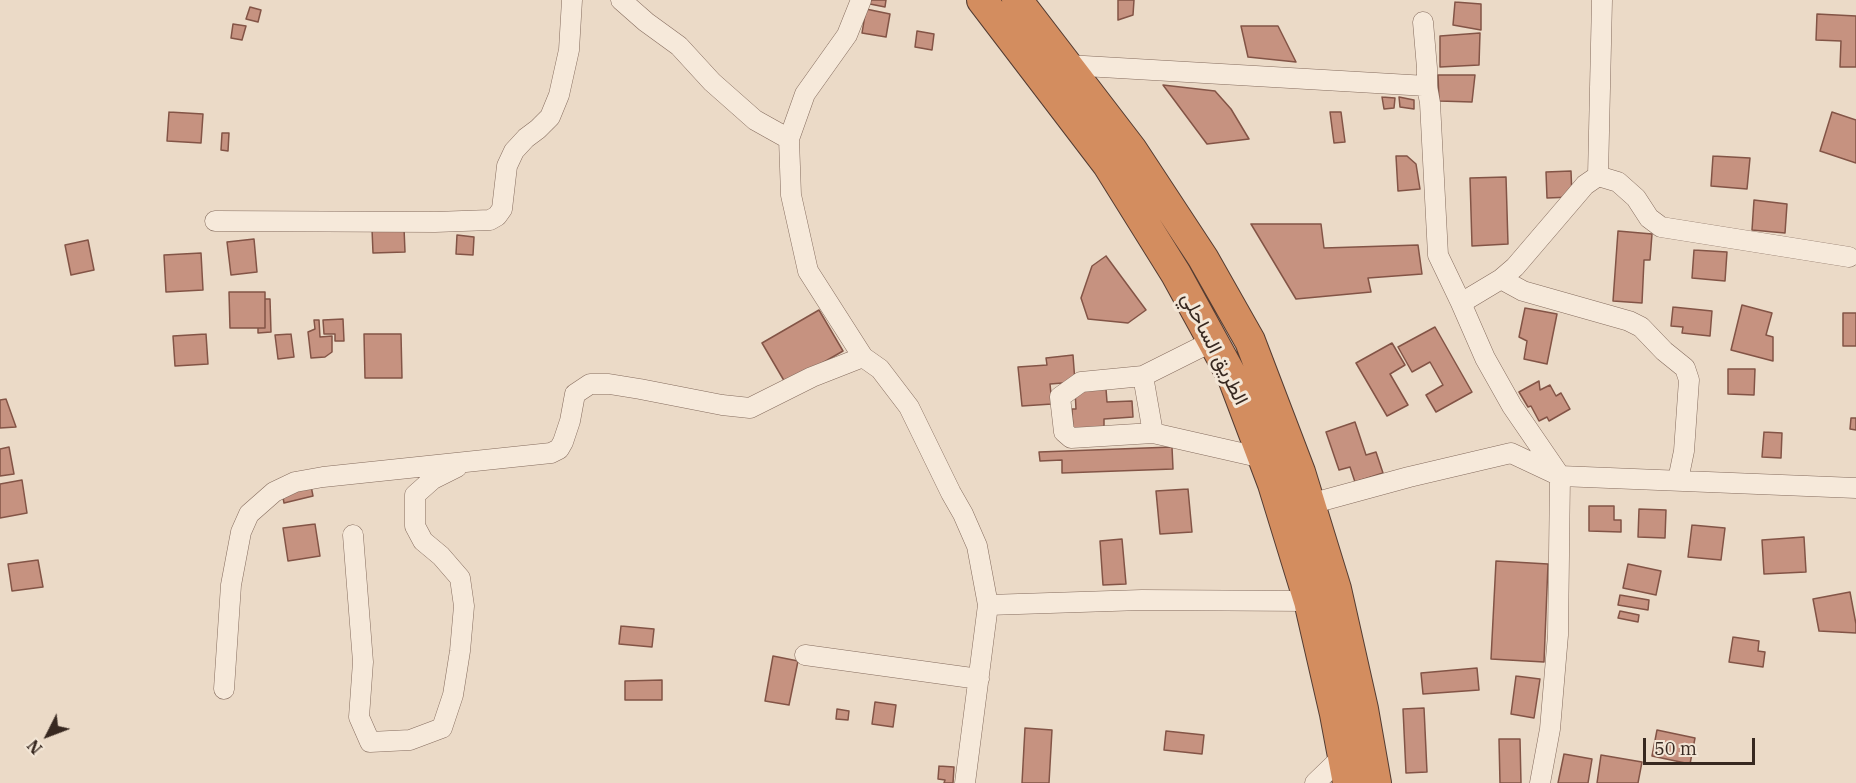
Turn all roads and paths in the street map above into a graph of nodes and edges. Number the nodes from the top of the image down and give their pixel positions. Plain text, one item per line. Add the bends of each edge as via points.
1 (572, 0) edge
2 (621, 0) edge
3 (861, 0) edge
4 (982, 0) edge
5 (1017, 0) edge
6 (1602, 0) edge
7 (1423, 22) dead end
8 (1067, 65) junction
9 (1427, 86) junction
10 (789, 139) junction
11 (1598, 176) junction
12 (215, 221) dead end
13 (1849, 257) dead end
14 (1501, 279) junction
15 (1461, 303) junction
16 (1213, 341) junction
17 (863, 357) junction
18 (1143, 376) junction
19 (1153, 433) junction
20 (1263, 458) junction
21 (465, 463) junction
22 (1560, 476) junction
23 (1678, 480) junction
24 (1856, 489) edge
25 (1310, 504) junction
26 (353, 535) dead end
27 (1309, 601) junction
28 (988, 604) junction
29 (805, 655) dead end
30 (979, 679) junction
31 (224, 689) dead end
32 (1345, 770) edge
33 (965, 783) edge
34 (1315, 783) edge
35 (1376, 783) edge
36 (1540, 783) edge

1 - 12 street via 569,50 559,95 550,117 514,152 507,166 502,209 497,216 490,220 435,222
2 - 10 street via 679,46 755,120
3 - 10 street via 847,35 805,94
4 - 16 highway, الطريق الساحلي via 1108,165
5 - 8 highway, الطريق الساحلي
6 - 11 street
7 - 9 street
8 - 9 street
8 - 25 highway, الطريق الساحلي via 1132,150 1203,258 1250,341
9 - 15 street via 1438,255
10 - 17 street via 791,195 808,271
11 - 13 street via 1618,182 1661,227
11 - 14 street
14 - 15 street
14 - 23 street via 1523,291 1629,321 1641,327 1685,368 1689,380
15 - 22 street via 1506,396
16 - 18 street
16 - 20 highway, الطريق الساحلي via 1233,378
17 - 21 street via 750,408 590,384 575,394 559,449
17 - 28 street via 880,369 909,407 977,546
18 - 19 street
18 - 19 street via 1082,382 1060,396 1064,432 1071,438
19 - 20 street
20 - 27 highway, الطريق الساحلي
21 - 26 street via 415,495 415,526 423,541 460,578 464,606 453,695 442,728 410,740 370,742 359,717 363,662
21 - 31 street via 295,482 274,492 249,514 241,532 231,585
22 - 23 street
22 - 25 street via 1511,453
22 - 36 street via 1558,635 1550,729
23 - 24 street
25 - 35 highway, الطريق الساحلي via 1336,589
27 - 28 street
27 - 32 highway, الطريق الساحلي
28 - 30 street
29 - 30 street
30 - 33 street
32 - 34 street

